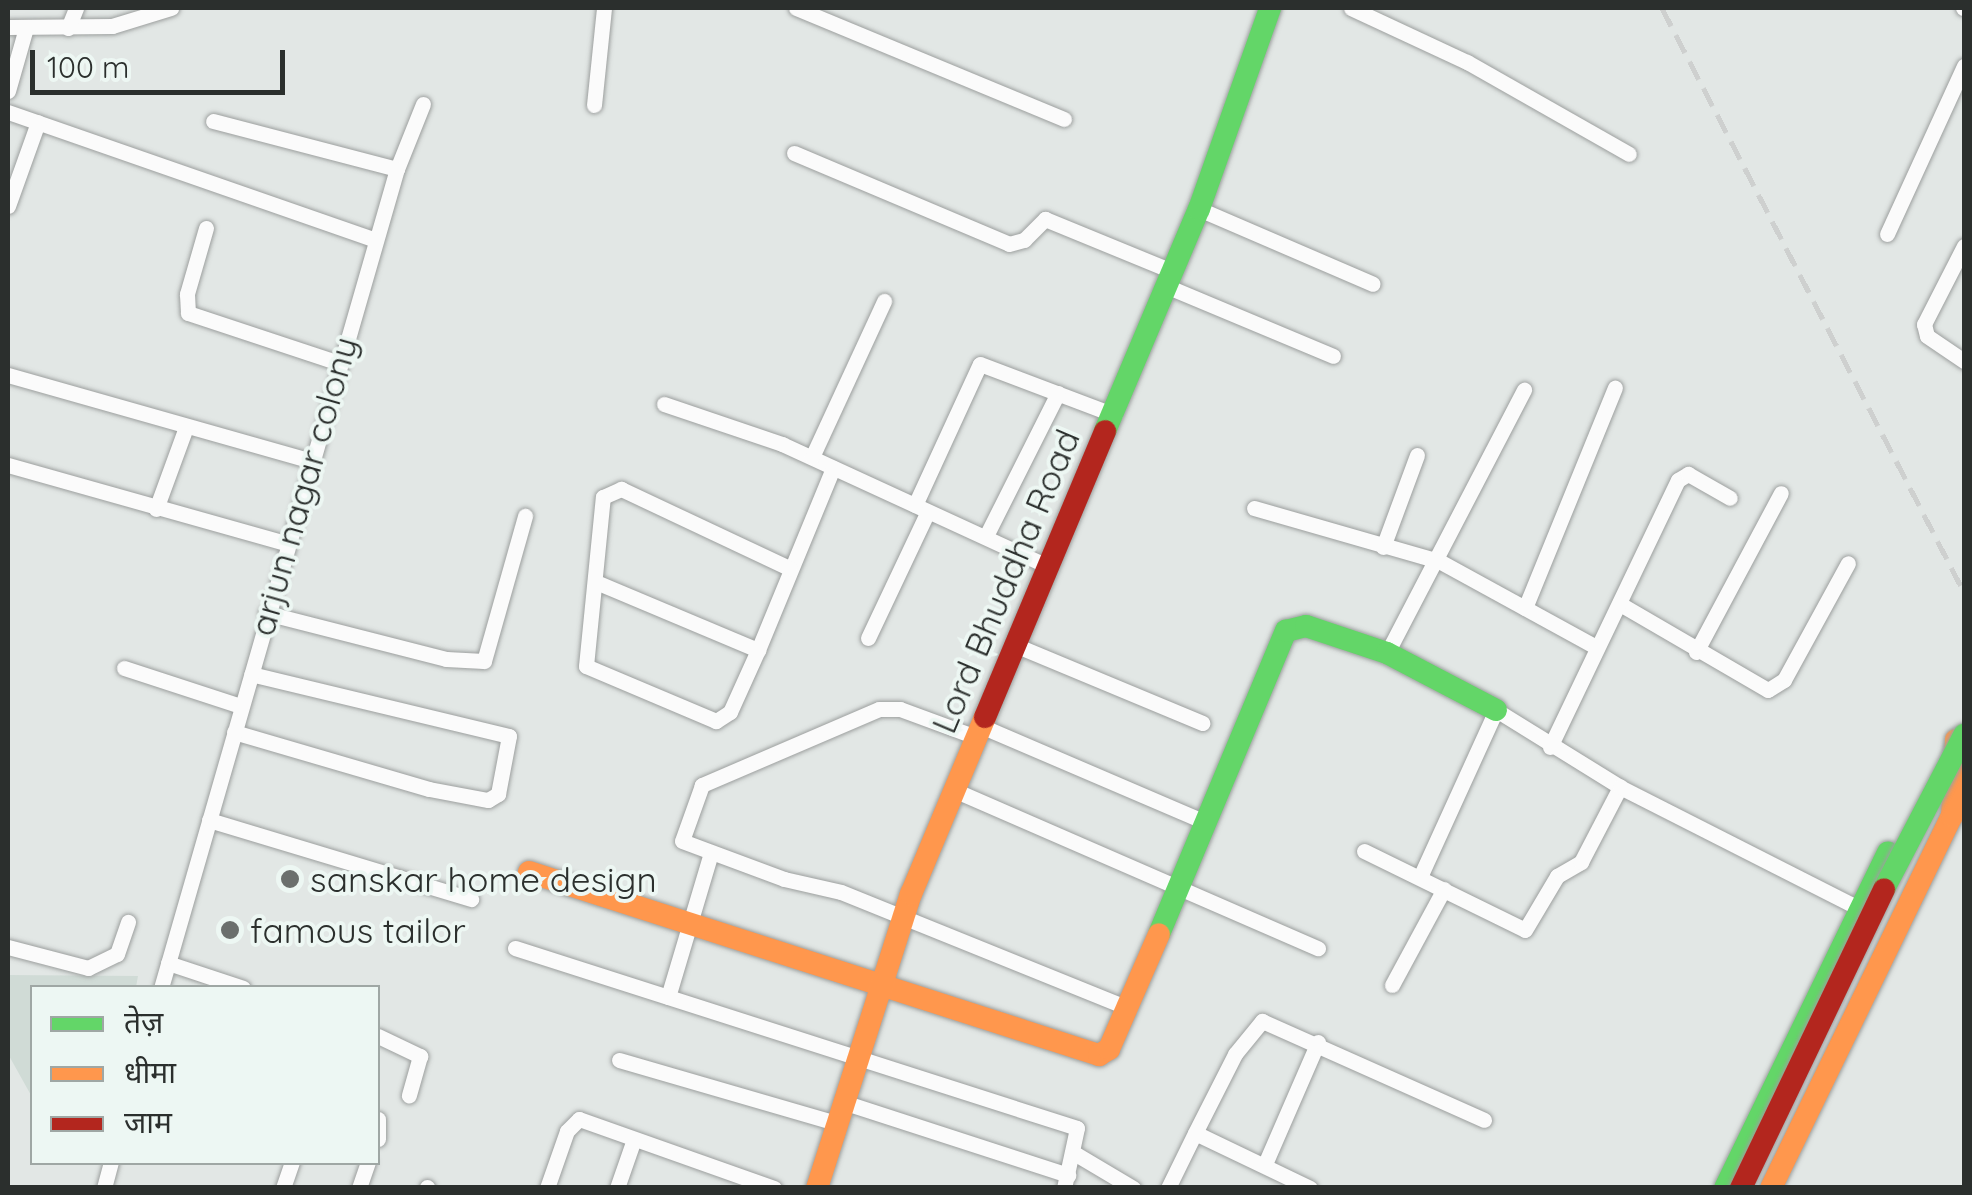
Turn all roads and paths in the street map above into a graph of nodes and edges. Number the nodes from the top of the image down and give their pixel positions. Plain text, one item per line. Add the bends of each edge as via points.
1 (76, 8) edge
2 (171, 8) edge
3 (604, 8) edge
4 (796, 8) edge
5 (1270, 8) edge
6 (1351, 8) edge
7 (8, 27) edge
8 (26, 28) junction
9 (68, 28) junction
10 (1964, 66) edge
11 (8, 91) edge
12 (423, 104) dead end
13 (594, 105) dead end
14 (8, 112) edge
15 (1064, 119) dead end
16 (38, 122) junction
17 (213, 122) dead end
18 (794, 153) dead end
19 (1630, 154) dead end
20 (396, 169) junction
21 (8, 206) edge
22 (1199, 209) junction
23 (206, 228) dead end
24 (1886, 234) dead end
25 (374, 240) junction
26 (1964, 246) edge
27 (1169, 278) junction
28 (1373, 284) dead end
29 (884, 301) dead end
30 (1333, 356) dead end
31 (1964, 361) edge
32 (336, 362) junction
33 (8, 374) edge
34 (1615, 388) dead end
35 (1524, 390) dead end
36 (1058, 393) junction
37 (664, 404) dead end
38 (1114, 415) junction
39 (186, 427) junction
40 (1417, 455) dead end
41 (812, 457) junction
42 (308, 460) junction
43 (8, 465) edge
44 (832, 468) junction
45 (1781, 492) dead end
46 (1730, 498) dead end
47 (921, 508) junction
48 (1254, 508) dead end
49 (156, 509) junction
50 (525, 516) dead end
51 (986, 536) junction
52 (285, 543) junction
53 (1383, 547) junction
54 (1440, 561) junction
55 (1848, 563) dead end
56 (1046, 566) junction
57 (790, 568) junction
58 (596, 582) junction
59 (1620, 604) junction
60 (1526, 608) junction
61 (266, 613) junction
62 (868, 638) dead end
63 (1016, 645) junction
64 (1596, 648) junction
65 (758, 650) junction
66 (1696, 652) junction
67 (1387, 653) junction
68 (124, 668) dead end
69 (251, 674) junction
70 (240, 706) junction
71 (1496, 710) junction
72 (1202, 724) dead end
73 (1962, 729) edge
74 (234, 732) junction
75 (978, 732) junction
76 (1550, 747) junction
77 (1961, 779) edge
78 (1620, 787) junction
79 (954, 790) junction
80 (209, 820) junction
81 (1203, 821) junction
82 (1364, 851) dead end
83 (711, 853) junction
84 (529, 872) dead end
85 (1420, 877) junction
86 (1178, 887) junction
87 (1444, 888) junction
88 (471, 899) dead end
89 (1860, 909) junction
90 (904, 918) junction
91 (128, 922) dead end
92 (692, 926) junction
93 (8, 946) edge
94 (514, 948) dead end
95 (1318, 948) dead end
96 (168, 963) junction
97 (161, 985) edge
98 (234, 985) edge
99 (1392, 985) dead end
100 (881, 987) junction
101 (668, 996) junction
102 (1128, 1008) junction
103 (380, 1037) edge
104 (1318, 1042) junction
105 (859, 1054) junction
106 (618, 1060) dead end
107 (408, 1095) dead end
108 (840, 1113) junction
109 (1484, 1120) dead end
110 (1195, 1133) junction
111 (634, 1142) junction
112 (1074, 1154) junction
113 (1264, 1164) junction
114 (1066, 1181) edge
115 (547, 1188) edge
116 (617, 1188) edge
117 (774, 1188) edge
118 (817, 1188) edge
119 (1133, 1188) edge
120 (1168, 1188) edge
121 (1310, 1188) edge
122 (1725, 1188) edge
123 (1741, 1188) edge
124 (1771, 1188) edge

1 - 9 street
2 - 9 street via 112,26
3 - 13 street
4 - 15 street
5 - 22 street, Lord Bhuddha Road
6 - 19 street via 1467,62
7 - 8 street
8 - 9 street
8 - 11 street
10 - 24 street
12 - 20 street, arjun nagar colony
14 - 16 street
16 - 21 street
16 - 25 street
17 - 20 street
18 - 27 street via 1008,244 1024,240 1045,220
20 - 25 street, arjun nagar colony
22 - 27 street, Lord Bhuddha Road
22 - 28 street
23 - 32 street via 188,313
25 - 32 street, arjun nagar colony
26 - 31 street via 1924,324 1927,336
27 - 30 street
27 - 38 street, Lord Bhuddha Road
29 - 41 street
32 - 42 street, arjun nagar colony
33 - 39 street
34 - 60 street
35 - 54 street
36 - 38 street
36 - 47 street via 990,363 976,366
36 - 51 street
37 - 41 street
38 - 56 street, Lord Bhuddha Road
39 - 42 street
39 - 49 street
40 - 53 street
41 - 44 street
42 - 52 street, arjun nagar colony
43 - 49 street
44 - 47 street
44 - 57 street
45 - 66 street
46 - 59 street via 1682,474
47 - 51 street
47 - 62 street
48 - 53 street via 1292,514
49 - 52 street
50 - 61 street via 484,661 446,658
51 - 56 street
52 - 61 street, arjun nagar colony
53 - 54 street
54 - 60 street
54 - 67 street
55 - 66 street via 1776,687 1758,689
56 - 63 street, Lord Bhuddha Road
57 - 58 street via 613,488 603,497
57 - 65 street
58 - 65 street
58 - 65 street via 586,666 712,720 726,718
59 - 64 street
59 - 66 street
60 - 64 street
61 - 69 street, arjun nagar colony
63 - 72 street
63 - 75 street, Lord Bhuddha Road
64 - 76 street
67 - 71 street
67 - 81 street via 1306,626 1286,631
68 - 70 street
69 - 70 street, arjun nagar colony
69 - 74 street via 499,732 510,741 498,794 488,800 430,789
70 - 74 street, arjun nagar colony
71 - 76 street
71 - 85 street
73 - 77 street
73 - 89 street via 1929,774
73 - 123 street, bridge
74 - 80 street, arjun nagar colony
75 - 79 street, Lord Bhuddha Road
75 - 81 street
75 - 83 street via 887,708 810,736 696,792 682,841
76 - 78 street
77 - 124 street via 1952,816
78 - 87 street via 1581,862 1557,876 1529,929
78 - 89 street
79 - 86 street
79 - 90 street, Lord Bhuddha Road
80 - 88 street
80 - 96 street, arjun nagar colony
81 - 86 street
82 - 85 street
83 - 90 street
83 - 92 street
84 - 92 street
85 - 87 street
86 - 95 street
86 - 102 street
87 - 99 street
89 - 122 street
90 - 100 street, Lord Bhuddha Road
90 - 102 street
91 - 93 street via 117,954 88,968
92 - 100 street
92 - 101 street
94 - 101 street
96 - 97 street, arjun nagar colony
96 - 98 street
100 - 102 street via 1098,1055 1108,1049
100 - 105 street, Lord Bhuddha Road
101 - 105 street
103 - 107 street via 420,1056
104 - 109 street
104 - 110 street via 1273,1021 1252,1026
104 - 113 street
105 - 108 street, Lord Bhuddha Road
105 - 112 street via 1077,1128
106 - 108 street
108 - 114 street
108 - 118 street, Lord Bhuddha Road
110 - 113 street
110 - 120 street
111 - 115 street via 572,1120
111 - 116 street
111 - 117 street
112 - 114 street
112 - 119 street
113 - 121 street

